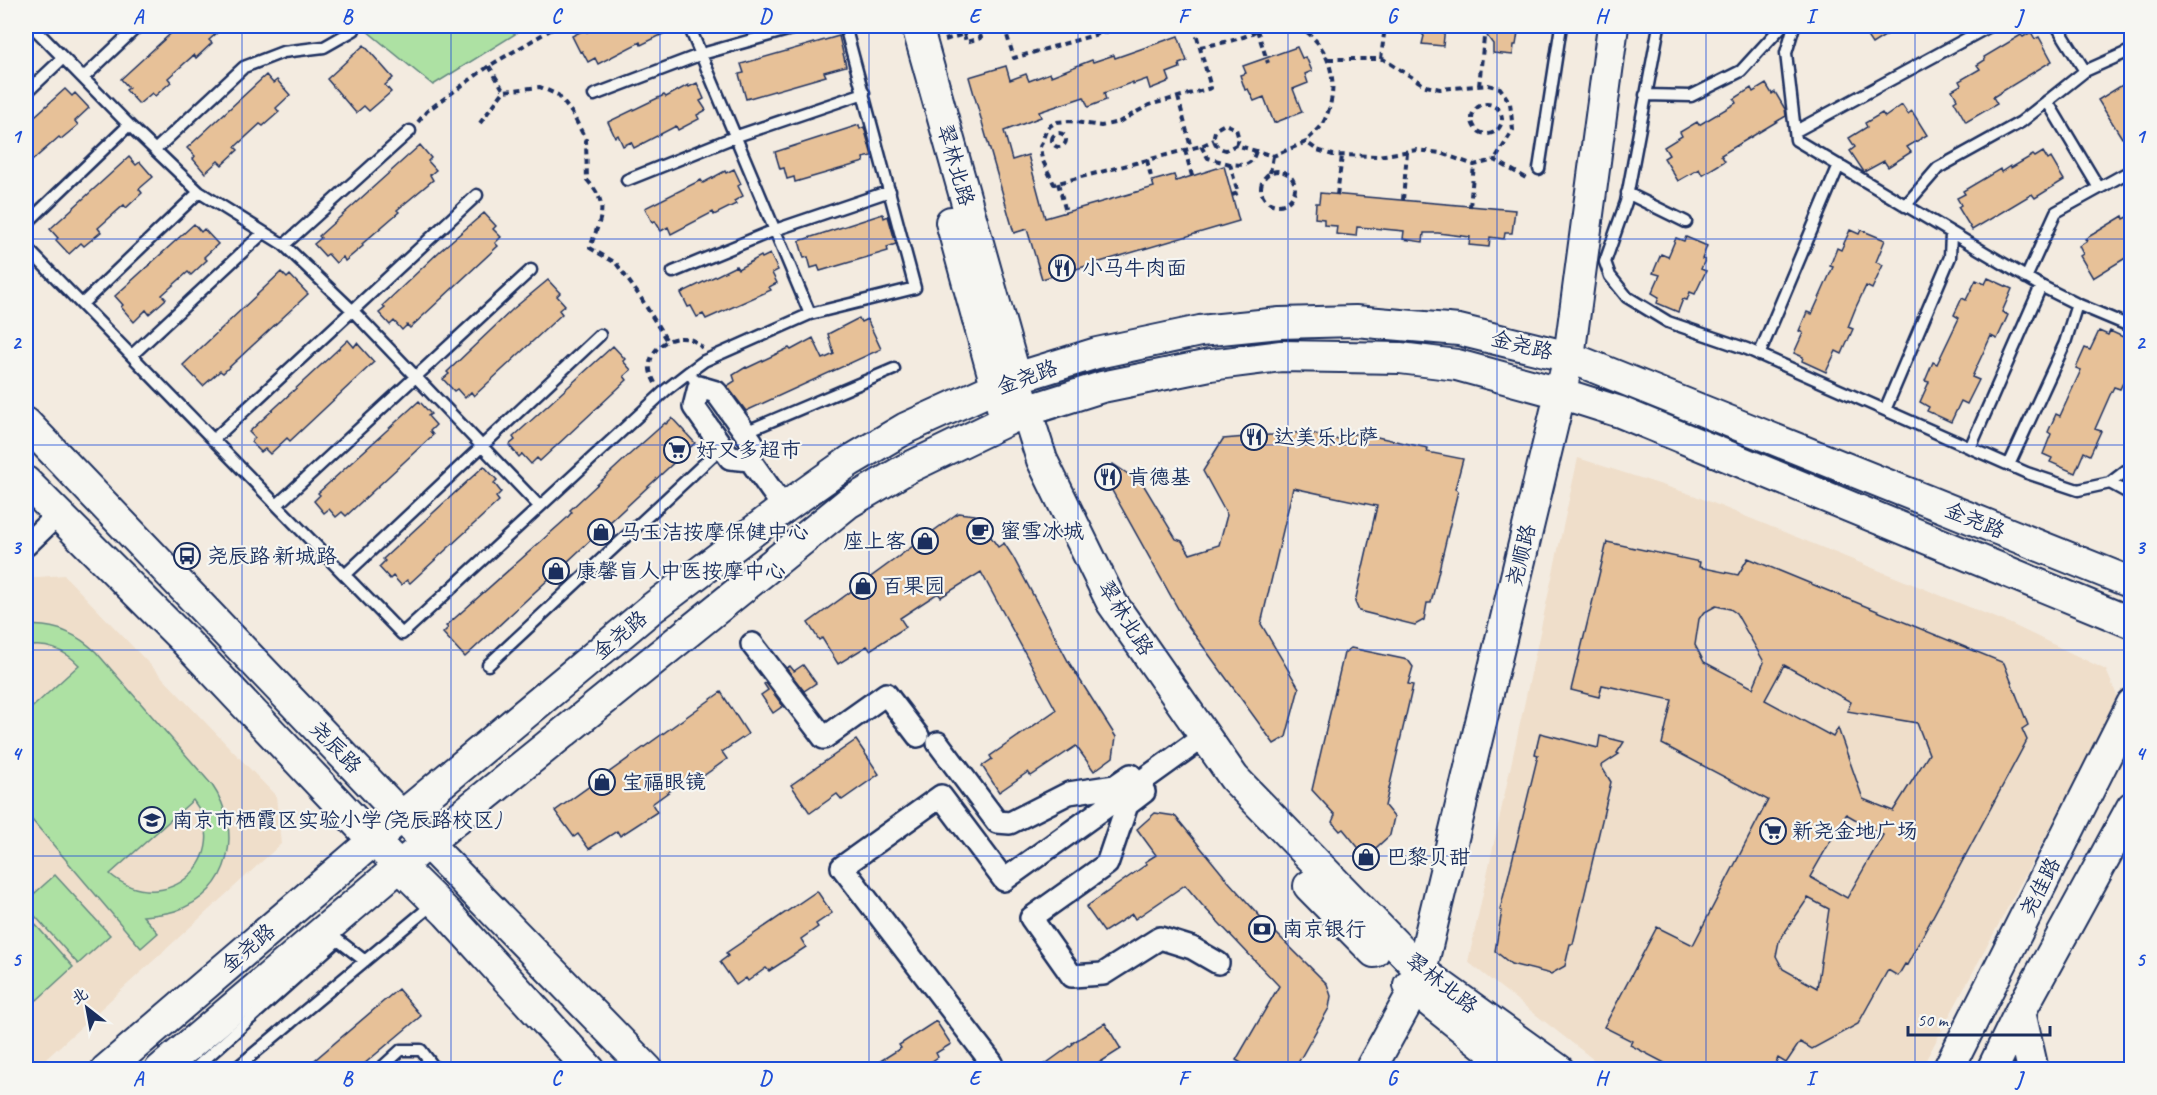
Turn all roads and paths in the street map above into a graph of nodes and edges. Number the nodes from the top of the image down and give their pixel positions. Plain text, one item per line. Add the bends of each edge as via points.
1 (32, 26) edge
2 (138, 26) edge
3 (689, 26) edge
4 (802, 26) edge
5 (844, 26) edge
6 (895, 26) edge
7 (917, 26) edge
8 (988, 26) edge
9 (1004, 26) edge
10 (1126, 26) edge
11 (1194, 26) edge
12 (1261, 26) edge
13 (1298, 26) edge
14 (1386, 26) edge
15 (1561, 26) edge
16 (1612, 26) edge
17 (1659, 26) edge
18 (1782, 26) edge
19 (1794, 26) edge
20 (1990, 26) edge
21 (2057, 26) edge
22 (978, 27) edge
23 (1485, 28) dead end
24 (552, 29) dead end
25 (1976, 29) edge
26 (354, 30) dead end
27 (1257, 30) junction
28 (964, 34) dead end
29 (1200, 48) junction
30 (2132, 50) edge
31 (702, 54) junction
32 (63, 58) junction
33 (1328, 59) junction
34 (1381, 59) junction
35 (1268, 63) dead end
36 (489, 66) junction
37 (2085, 71) junction
38 (83, 78) junction
39 (1479, 86) junction
40 (504, 91) junction
41 (26, 93) edge
42 (864, 93) junction
43 (1645, 95) junction
44 (594, 96) dead end
45 (1178, 97) junction
46 (2047, 101) junction
47 (1503, 117) junction
48 (1512, 117) junction
49 (480, 123) dead end
50 (129, 125) junction
51 (410, 131) joint
52 (1796, 131) junction
53 (1046, 132) junction
54 (737, 136) junction
55 (1053, 137) dead end
56 (1214, 140) junction
57 (1306, 142) junction
58 (1236, 145) junction
59 (1201, 146) junction
60 (1191, 148) junction
61 (155, 150) junction
62 (1185, 150) junction
63 (1256, 151) junction
64 (1407, 152) junction
65 (1273, 156) junction
66 (1342, 156) junction
67 (1147, 160) junction
68 (1495, 160) junction
69 (1230, 164) junction
70 (1474, 165) junction
71 (1839, 165) junction
72 (1539, 169) joint
73 (2132, 170) edge
74 (1270, 173) junction
75 (1192, 176) dead end
76 (627, 180) dead end
77 (1152, 181) dead end
78 (1058, 183) junction
79 (2099, 188) junction
80 (890, 191) junction
81 (199, 192) junction
82 (1627, 193) junction
83 (477, 195) dead end
84 (1232, 195) dead end
85 (1337, 195) dead end
86 (1403, 200) dead end
87 (1905, 206) junction
88 (1470, 207) dead end
89 (1066, 212) dead end
90 (1686, 222) dead end
91 (26, 224) edge
92 (775, 230) junction
93 (262, 233) junction
94 (1952, 234) junction
95 (284, 245) junction
96 (26, 246) edge
97 (531, 270) dead end
98 (673, 272) dead end
99 (2026, 278) junction
100 (2041, 286) junction
101 (82, 304) junction
102 (2077, 304) junction
103 (352, 310) junction
104 (810, 314) junction
105 (2132, 327) edge
106 (600, 335) dead end
107 (667, 341) junction
108 (132, 355) junction
109 (1759, 355) junction
110 (1569, 357) junction
111 (704, 361) junction
112 (894, 369) dead end
113 (417, 377) junction
114 (694, 380) junction
115 (1006, 383) junction
116 (666, 390) junction
117 (1560, 393) junction
118 (1885, 410) junction
119 (1017, 416) junction
120 (26, 423) edge
121 (745, 432) junction
122 (213, 440) junction
123 (482, 446) junction
124 (722, 447) junction
125 (1970, 448) junction
126 (750, 460) junction
127 (2009, 465) junction
128 (2132, 466) edge
129 (26, 482) edge
130 (2110, 483) junction
131 (2132, 495) edge
132 (278, 504) junction
133 (539, 506) junction
134 (784, 508) junction
135 (57, 515) junction
136 (26, 545) edge
137 (345, 575) junction
138 (2132, 583) edge
139 (2132, 623) edge
140 (753, 644) dead end
141 (488, 665) dead end
142 (2132, 704) edge
143 (1192, 745) junction
144 (2132, 807) edge
145 (402, 816) junction
146 (374, 841) junction
147 (427, 843) junction
148 (400, 866) junction
149 (436, 901) junction
150 (365, 960) junction
151 (1218, 963) dead end
152 (1417, 980) junction
153 (2020, 1012) junction
154 (106, 1070) edge
155 (159, 1070) edge
156 (193, 1070) edge
157 (234, 1070) edge
158 (379, 1070) edge
159 (436, 1070) edge
160 (590, 1070) edge
161 (648, 1070) edge
162 (983, 1070) edge
163 (1370, 1070) edge
164 (1515, 1070) edge
165 (1559, 1070) edge
166 (1948, 1070) edge
167 (1992, 1070) edge
168 (2033, 1070) edge

1 - 32 lane
2 - 38 lane
3 - 31 lane
4 - 31 lane
5 - 42 lane
6 - 115 main road, 翠林北路
7 - 115 main road, 翠林北路
8 - 22 path
9 - 10 path via 1014,58
11 - 29 path
12 - 27 path
13 - 33 path via 1310,32
14 - 34 path
15 - 72 lane
16 - 110 main road, 尧顺路
17 - 43 lane
18 - 43 lane via 1741,71 1691,96
19 - 52 lane via 1786,53
20 - 25 lane
21 - 37 lane
22 - 28 path via 981,38 966,42
23 - 39 path
24 - 36 path
25 - 52 lane
26 - 61 lane via 324,47 283,52 244,67
27 - 29 path
27 - 35 path
29 - 45 path via 1211,88
30 - 37 lane
31 - 44 lane
31 - 54 lane
32 - 38 lane
32 - 41 lane
33 - 34 path
33 - 57 path via 1331,105 1321,127
34 - 39 path via 1426,86
36 - 40 path
36 - 51 path via 427,111
37 - 46 lane
38 - 50 lane
39 - 48 path via 1500,88 1510,103
40 - 49 path
40 - 107 path via 540,87 558,95 572,113 586,141 587,180 598,192 603,206 590,248 616,263
42 - 54 lane
42 - 80 lane
43 - 82 lane
45 - 53 path via 1149,105 1119,122 1101,126 1056,122
45 - 60 path
46 - 79 lane
46 - 87 lane via 2021,122 1938,168
47 - 47 path via 1497,107 1485,104 1475,110 1472,122 1478,132 1489,135 1500,129
47 - 48 path
48 - 68 path via 1513,130
50 - 61 lane
50 - 91 lane
51 - 95 lane
52 - 71 lane via 1796,140
53 - 55 path
53 - 78 path via 1040,147 1042,159 1054,184
54 - 76 lane
54 - 92 lane
56 - 58 path via 1216,146 1226,150
56 - 58 path via 1220,126 1231,125 1238,134
56 - 59 path
57 - 65 path
57 - 66 path via 1317,150
58 - 63 path
59 - 60 path
59 - 69 path via 1208,158
60 - 62 path
61 - 81 lane
62 - 67 path
62 - 75 path
63 - 65 path
63 - 69 path via 1248,164
64 - 66 path
64 - 70 path via 1441,153
64 - 86 path
65 - 74 path
66 - 85 path
67 - 77 path
67 - 78 path
68 - 70 path
68 - 72 path via 1526,178
69 - 84 path via 1238,193
70 - 88 path
71 - 87 lane
71 - 109 lane
73 - 79 lane
74 - 74 path via 1261,183 1263,196 1274,204 1287,203 1295,192 1293,179 1283,171
78 - 89 path
79 - 99 lane via 2056,212
80 - 92 lane
80 - 104 lane via 915,288
81 - 93 lane
81 - 101 lane
82 - 90 lane
82 - 109 lane via 1605,262 1610,276 1627,297 1668,322
83 - 103 lane
87 - 94 lane
92 - 98 lane
92 - 104 lane
93 - 95 lane
93 - 108 lane
94 - 99 lane
94 - 118 lane via 1950,257
95 - 103 lane
96 - 101 lane
97 - 113 lane
99 - 100 lane
100 - 102 lane
100 - 125 lane
101 - 108 lane
102 - 105 lane
102 - 127 lane via 2065,343
103 - 113 lane
103 - 122 lane
104 - 111 lane
106 - 123 lane
107 - 111 path via 690,339 703,350
107 - 116 path via 651,358 650,369 655,382
108 - 122 lane
109 - 118 lane
110 - 115 main road, 金尧路 via 1459,330 1355,321 1280,323 1200,331 1097,353
110 - 117 main road, 尧顺路
110 - 138 main road, 金尧路
111 - 114 lane
112 - 121 lane
113 - 123 lane
113 - 132 lane
114 - 116 lane
114 - 121 street via 717,392
114 - 124 street via 694,407
115 - 119 main road, 翠林北路
115 - 134 main road, 金尧路 via 906,428 850,461
116 - 133 lane
117 - 119 main road, 金尧路 via 1445,363 1401,358 1281,356 1210,365 1102,387
117 - 139 main road, 金尧路 via 1620,412
117 - 152 main road, 尧顺路
118 - 125 lane
119 - 143 main road, 翠林北路 via 1053,525 1102,617
119 - 147 main road, 金尧路 via 848,503
119 - 152 main road, 翠林北路 via 1113,603 1220,759
120 - 145 main road, 尧辰路
121 - 126 street via 752,442
122 - 132 lane
123 - 133 lane
123 - 137 lane
124 - 126 street via 730,458
124 - 141 lane
125 - 127 lane
126 - 134 street
127 - 130 lane via 2078,490
128 - 130 lane
129 - 135 main road, 尧辰路
130 - 131 lane
132 - 137 lane
133 - 137 lane via 402,634
134 - 145 main road, 金尧路 via 651,609
135 - 136 street
135 - 146 main road, 尧辰路 via 184,640
140 - 143 street via 824,738 886,694 997,822 1010,823 1069,793 1115,786
142 - 166 main road, 尧佳路
143 - 151 street via 1127,805 1107,864 1031,918 1072,976 1104,975 1160,938 1192,948
143 - 152 main road, 翠林北路 via 1234,804 1342,921
143 - 162 street via 1004,880 941,796 842,867 992,1063
144 - 153 main road, 尧佳路
145 - 146 main road, 金尧路
145 - 147 main road, 尧辰路
146 - 148 main road, 尧辰路
146 - 154 main road, 金尧路
147 - 148 main road, 金尧路
147 - 161 main road, 尧辰路
148 - 149 main road, 尧辰路
148 - 155 main road, 金尧路
149 - 150 lane
149 - 160 main road, 尧辰路
150 - 156 lane via 338,940
150 - 157 lane
152 - 163 main road, 尧顺路
152 - 164 main road, 翠林北路
152 - 165 main road, 翠林北路
153 - 167 main road, 尧佳路
153 - 168 main road
158 - 159 lane via 401,1050 421,1050

